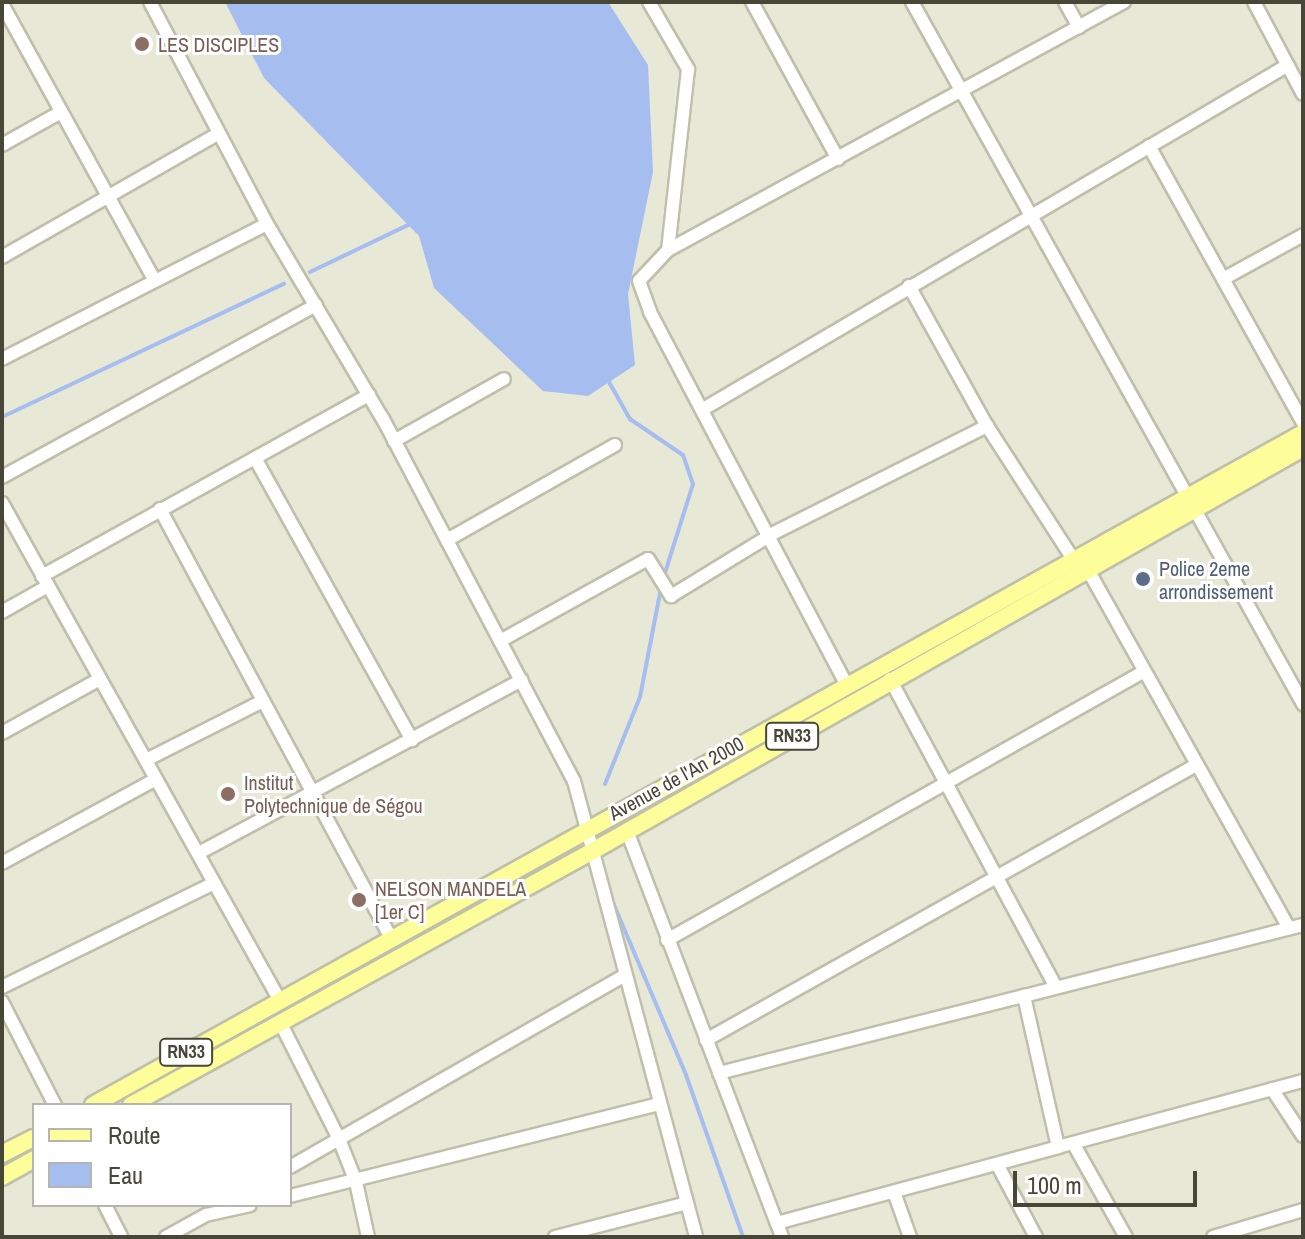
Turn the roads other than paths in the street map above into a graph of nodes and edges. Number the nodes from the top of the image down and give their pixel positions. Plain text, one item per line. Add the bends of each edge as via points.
1 (150, 2) edge
2 (649, 2) edge
3 (752, 2) edge
4 (912, 2) edge
5 (1065, 2) edge
6 (1124, 2) edge
7 (1254, 2) edge
8 (2, 4) edge
9 (1079, 27) junction
10 (1288, 65) junction
11 (961, 93) junction
12 (1303, 94) edge
13 (61, 112) junction
14 (218, 134) junction
15 (2, 145) edge
16 (1149, 146) junction
17 (838, 159) junction
18 (109, 196) junction
19 (1030, 218) junction
20 (267, 224) junction
21 (1303, 235) edge
22 (668, 250) junction
23 (2, 257) edge
24 (1223, 279) junction
25 (155, 281) junction
26 (909, 286) junction
27 (316, 305) junction
28 (2, 359) edge
29 (504, 379) dead end
30 (369, 395) junction
31 (705, 408) junction
32 (1303, 423) edge
33 (987, 426) junction
34 (1303, 433) edge
35 (394, 441) junction
36 (615, 445) dead end
37 (1303, 448) edge
38 (255, 458) junction
39 (2, 477) edge
40 (1194, 502) junction
41 (2, 503) edge
42 (160, 509) junction
43 (772, 534) junction
44 (447, 540) junction
45 (1081, 566) junction
46 (45, 581) junction
47 (2, 612) edge
48 (500, 641) junction
49 (1143, 672) junction
50 (100, 679) junction
51 (890, 679) junction
52 (522, 680) junction
53 (847, 685) junction
54 (263, 701) junction
55 (1303, 704) edge
56 (2, 733) edge
57 (412, 740) junction
58 (146, 760) junction
59 (1196, 765) junction
60 (156, 779) junction
61 (946, 782) junction
62 (314, 792) junction
63 (585, 828) junction
64 (627, 831) junction
65 (591, 852) junction
66 (199, 853) junction
67 (2, 863) edge
68 (997, 879) junction
69 (214, 883) junction
70 (1303, 925) edge
71 (1289, 928) junction
72 (390, 937) junction
73 (667, 940) junction
74 (623, 976) junction
75 (2, 987) edge
76 (1056, 987) junction
77 (1024, 996) junction
78 (279, 999) junction
79 (2, 1002) edge
80 (280, 1022) junction
81 (706, 1040) junction
82 (719, 1073) junction
83 (1303, 1081) edge
84 (1272, 1089) junction
85 (54, 1103) edge
86 (97, 1103) edge
87 (135, 1103) edge
88 (659, 1104) junction
89 (1303, 1136) edge
90 (32, 1139) edge
91 (339, 1139) junction
92 (1073, 1143) junction
93 (1058, 1147) junction
94 (2, 1154) edge
95 (32, 1160) edge
96 (997, 1164) junction
97 (292, 1166) edge
98 (2, 1177) edge
99 (356, 1182) junction
100 (894, 1192) junction
101 (292, 1196) edge
102 (687, 1203) junction
103 (106, 1207) edge
104 (220, 1207) edge
105 (241, 1207) edge
106 (1303, 1210) edge
107 (206, 1215) junction
108 (777, 1223) junction
109 (1232, 1234) edge
110 (121, 1237) edge
111 (166, 1237) edge
112 (368, 1237) edge
113 (555, 1237) edge
114 (696, 1237) edge
115 (782, 1237) edge
116 (910, 1237) edge
117 (1036, 1237) edge
118 (1126, 1237) edge
119 (1213, 1237) edge

1 - 14 street
2 - 22 street via 688,69
3 - 17 street
4 - 11 street
5 - 9 street
6 - 9 street
7 - 10 street
8 - 13 street
9 - 11 street
10 - 12 street
10 - 16 street
11 - 17 street
11 - 19 street
13 - 15 street
13 - 18 street
14 - 18 street
14 - 20 street
16 - 19 street
16 - 24 street
17 - 22 street
18 - 23 street
18 - 25 street
19 - 26 street
19 - 40 street
20 - 25 street
20 - 27 street
21 - 24 street
22 - 31 street via 639,281 650,312
24 - 32 street
25 - 28 street
26 - 31 street
26 - 33 street
27 - 30 street
27 - 39 street
29 - 35 street
30 - 35 street
30 - 38 street
31 - 43 street
33 - 43 street
33 - 45 street
34 - 40 main road, Avenue de l'An 2000 / RN33
35 - 44 street
36 - 44 street
37 - 40 main road, Avenue de l'An 2000 / RN33
38 - 42 street
38 - 57 street
40 - 45 main road, Avenue de l'An 2000 / RN33
40 - 55 street
41 - 46 street
42 - 46 street
42 - 54 street
43 - 48 street via 671,596 648,559
43 - 53 street
44 - 48 street
45 - 49 street
45 - 51 main road, Avenue de l'An 2000 / RN33
45 - 53 main road, Avenue de l'An 2000 / RN33
46 - 47 street
46 - 50 street
48 - 52 street
49 - 59 street
49 - 61 street
50 - 56 street
50 - 58 street
51 - 61 street
51 - 64 main road, Avenue de l'An 2000 / RN33
52 - 57 street
52 - 63 street via 574,781
53 - 63 main road, Avenue de l'An 2000 / RN33
54 - 58 street
54 - 62 street
57 - 62 street
58 - 60 street
59 - 68 street
59 - 71 street
60 - 66 street
60 - 67 street
61 - 68 street
61 - 73 street
62 - 66 street
62 - 72 street
63 - 65 street
63 - 72 main road, Avenue de l'An 2000 / RN33
64 - 65 main road, Avenue de l'An 2000 / RN33
64 - 73 street
65 - 74 street
65 - 80 main road, Avenue de l'An 2000 / RN33
66 - 69 street
68 - 76 street
68 - 81 street
69 - 75 street
69 - 78 street
70 - 71 street
71 - 76 street
72 - 78 main road, Avenue de l'An 2000 / RN33
73 - 81 street
74 - 88 street
74 - 91 street
76 - 77 street
77 - 82 street
77 - 93 street
78 - 86 main road, Avenue de l'An 2000 / RN33
79 - 85 street
80 - 87 main road, Avenue de l'An 2000 / RN33
80 - 91 street
81 - 82 street
82 - 108 street
83 - 84 street
84 - 89 street
84 - 92 street
88 - 99 street
88 - 102 street
90 - 94 main road
91 - 97 street
91 - 99 street
92 - 93 street
92 - 118 street
93 - 96 street
95 - 98 main road
96 - 100 street
96 - 117 street
99 - 101 street
99 - 112 street
100 - 108 street
100 - 116 street
102 - 113 street
102 - 114 street
103 - 110 street
104 - 107 street
105 - 107 street
106 - 109 street
107 - 111 street
108 - 115 street
109 - 119 street

